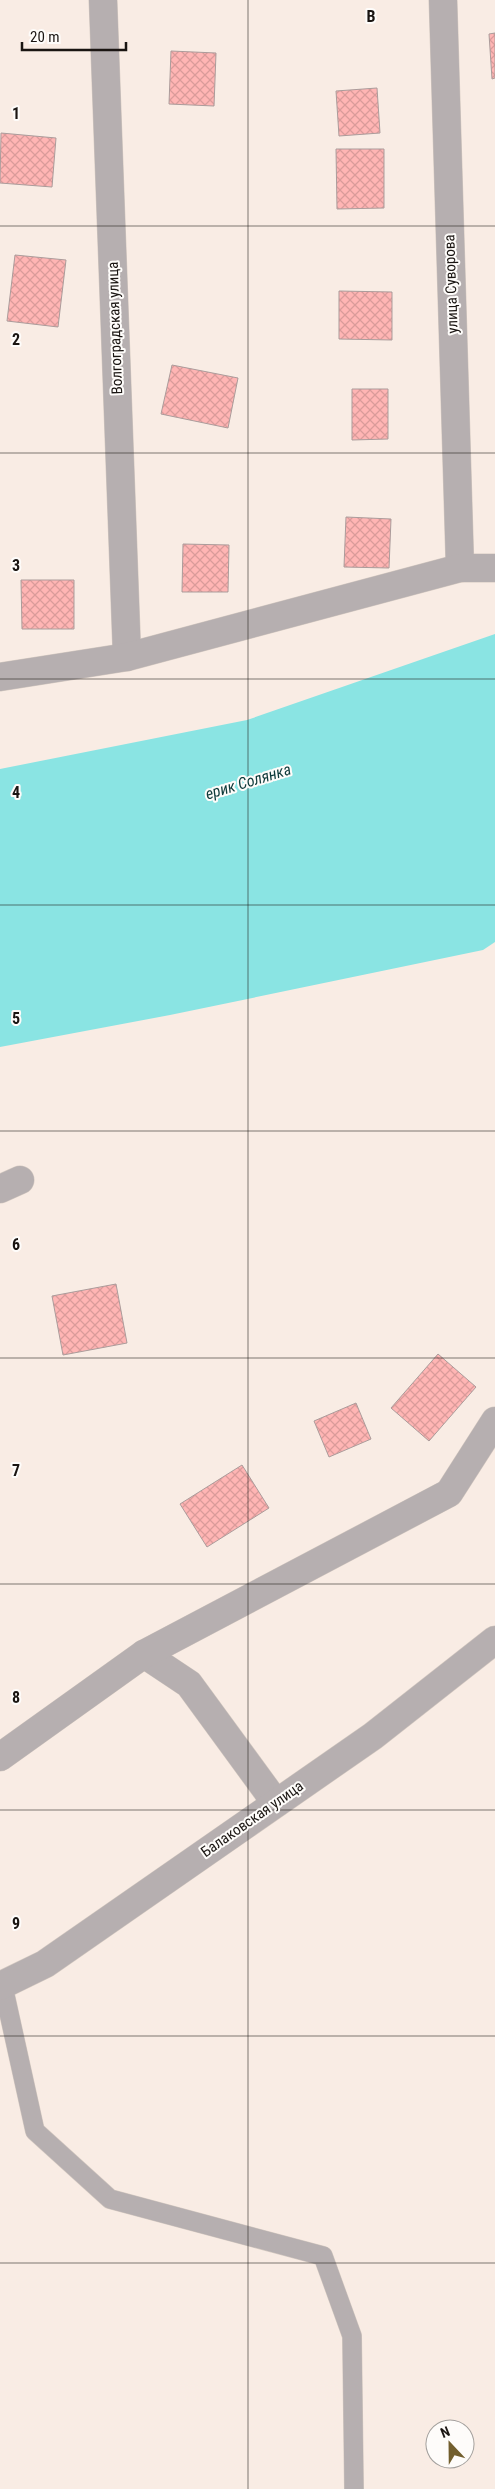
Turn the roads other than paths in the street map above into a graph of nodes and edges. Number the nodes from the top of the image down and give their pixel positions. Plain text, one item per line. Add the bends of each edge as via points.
1 (103, 0) edge
2 (443, 0) edge
3 (460, 568) junction
4 (495, 568) edge
5 (126, 657) junction
6 (0, 677) edge
7 (495, 1421) edge
8 (495, 1640) edge
9 (144, 1654) junction
10 (0, 1757) edge
11 (276, 1802) junction
12 (1, 1986) edge
13 (354, 2489) edge

1 - 5 street, Волгоградская улица
2 - 3 street, улица Суворова
3 - 4 street
3 - 5 street
5 - 6 street
7 - 9 street via 449,1493
8 - 11 street, Балаковская улица via 373,1736
9 - 10 street
9 - 11 street via 189,1684
11 - 12 street, Балаковская улица via 45,1964
12 - 13 lane via 35,2131 110,2199 324,2256 352,2336

